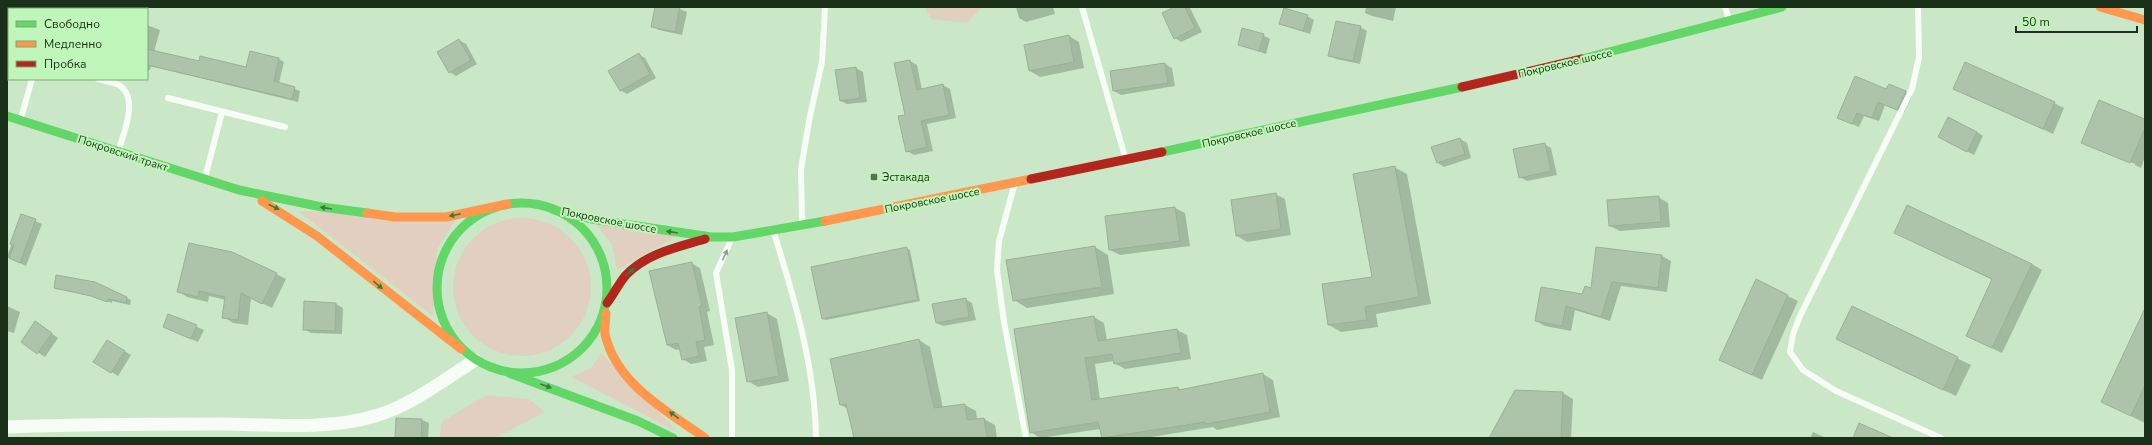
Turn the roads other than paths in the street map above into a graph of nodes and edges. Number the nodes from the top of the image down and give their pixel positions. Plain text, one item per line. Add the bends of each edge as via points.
1 (825, 7) edge
2 (1082, 7) edge
3 (1725, 7) edge
4 (1782, 7) edge
5 (1918, 7) edge
6 (2100, 7) edge
7 (2145, 20) edge
8 (1730, 21) junction
9 (32, 80) edge
10 (102, 80) edge
11 (168, 98) dead end
12 (222, 112) junction
13 (7, 116) edge
14 (21, 119) junction
15 (285, 127) dead end
16 (119, 152) junction
17 (1126, 160) junction
18 (205, 180) junction
19 (1014, 184) junction
20 (239, 190) junction
21 (507, 204) junction
22 (554, 210) junction
23 (802, 225) junction
24 (774, 231) junction
25 (711, 237) junction
26 (733, 237) junction
27 (607, 303) junction
28 (606, 313) junction
29 (461, 349) junction
30 (475, 360) junction
31 (509, 373) junction
32 (7, 426) edge
33 (673, 438) edge
34 (706, 438) edge
35 (732, 438) edge
36 (816, 438) edge
37 (1026, 438) edge
38 (1941, 438) edge

1 - 23 lane via 822,62 801,169
2 - 17 lane
3 - 8 lane
4 - 8 main road, Покровское шоссе
5 - 38 lane via 1919,57 1912,89 1800,316 1790,352 1803,370 1836,391
6 - 7 main road
8 - 17 main road, Покровское шоссе via 1614,52
9 - 14 lane
10 - 16 lane via 119,85 127,96 129,108
11 - 12 lane
12 - 15 lane
12 - 18 lane
13 - 14 main road, Покровский тракт
14 - 16 main road, Покровский тракт
16 - 18 main road, Покровский тракт
17 - 19 main road, Покровское шоссе
18 - 20 main road, Покровский тракт
19 - 23 main road, Покровское шоссе
19 - 37 lane via 999,240 997,270 1005,329
21 -> 20 main road via 446,217 395,217 322,207
20 -> 29 main road via 280,210 315,232
21 - 22 main road, Покровское шоссе via 531,204
21 - 29 main road via 484,211 465,224 450,241 440,262 436,285 438,308 447,330
25 -> 22 main road, Покровское шоссе via 591,219
22 - 27 main road via 579,226 597,249 606,272
23 - 24 main road, Покровское шоссе
24 - 26 main road, Покровское шоссе
24 - 36 lane via 800,320 810,368
25 - 26 main road, Покровское шоссе
27 -> 25 main road, Покровское шоссе via 626,275 642,262 669,249
35 -> 26 lane via 732,370 716,273
27 - 28 main road
28 - 31 main road via 594,335 580,352 560,364 535,372
34 -> 28 main road via 641,390 624,374 612,355 605,334
29 - 30 main road
30 - 31 main road
30 - 32 street via 399,407 351,421 307,425
31 -> 33 main road via 638,421

